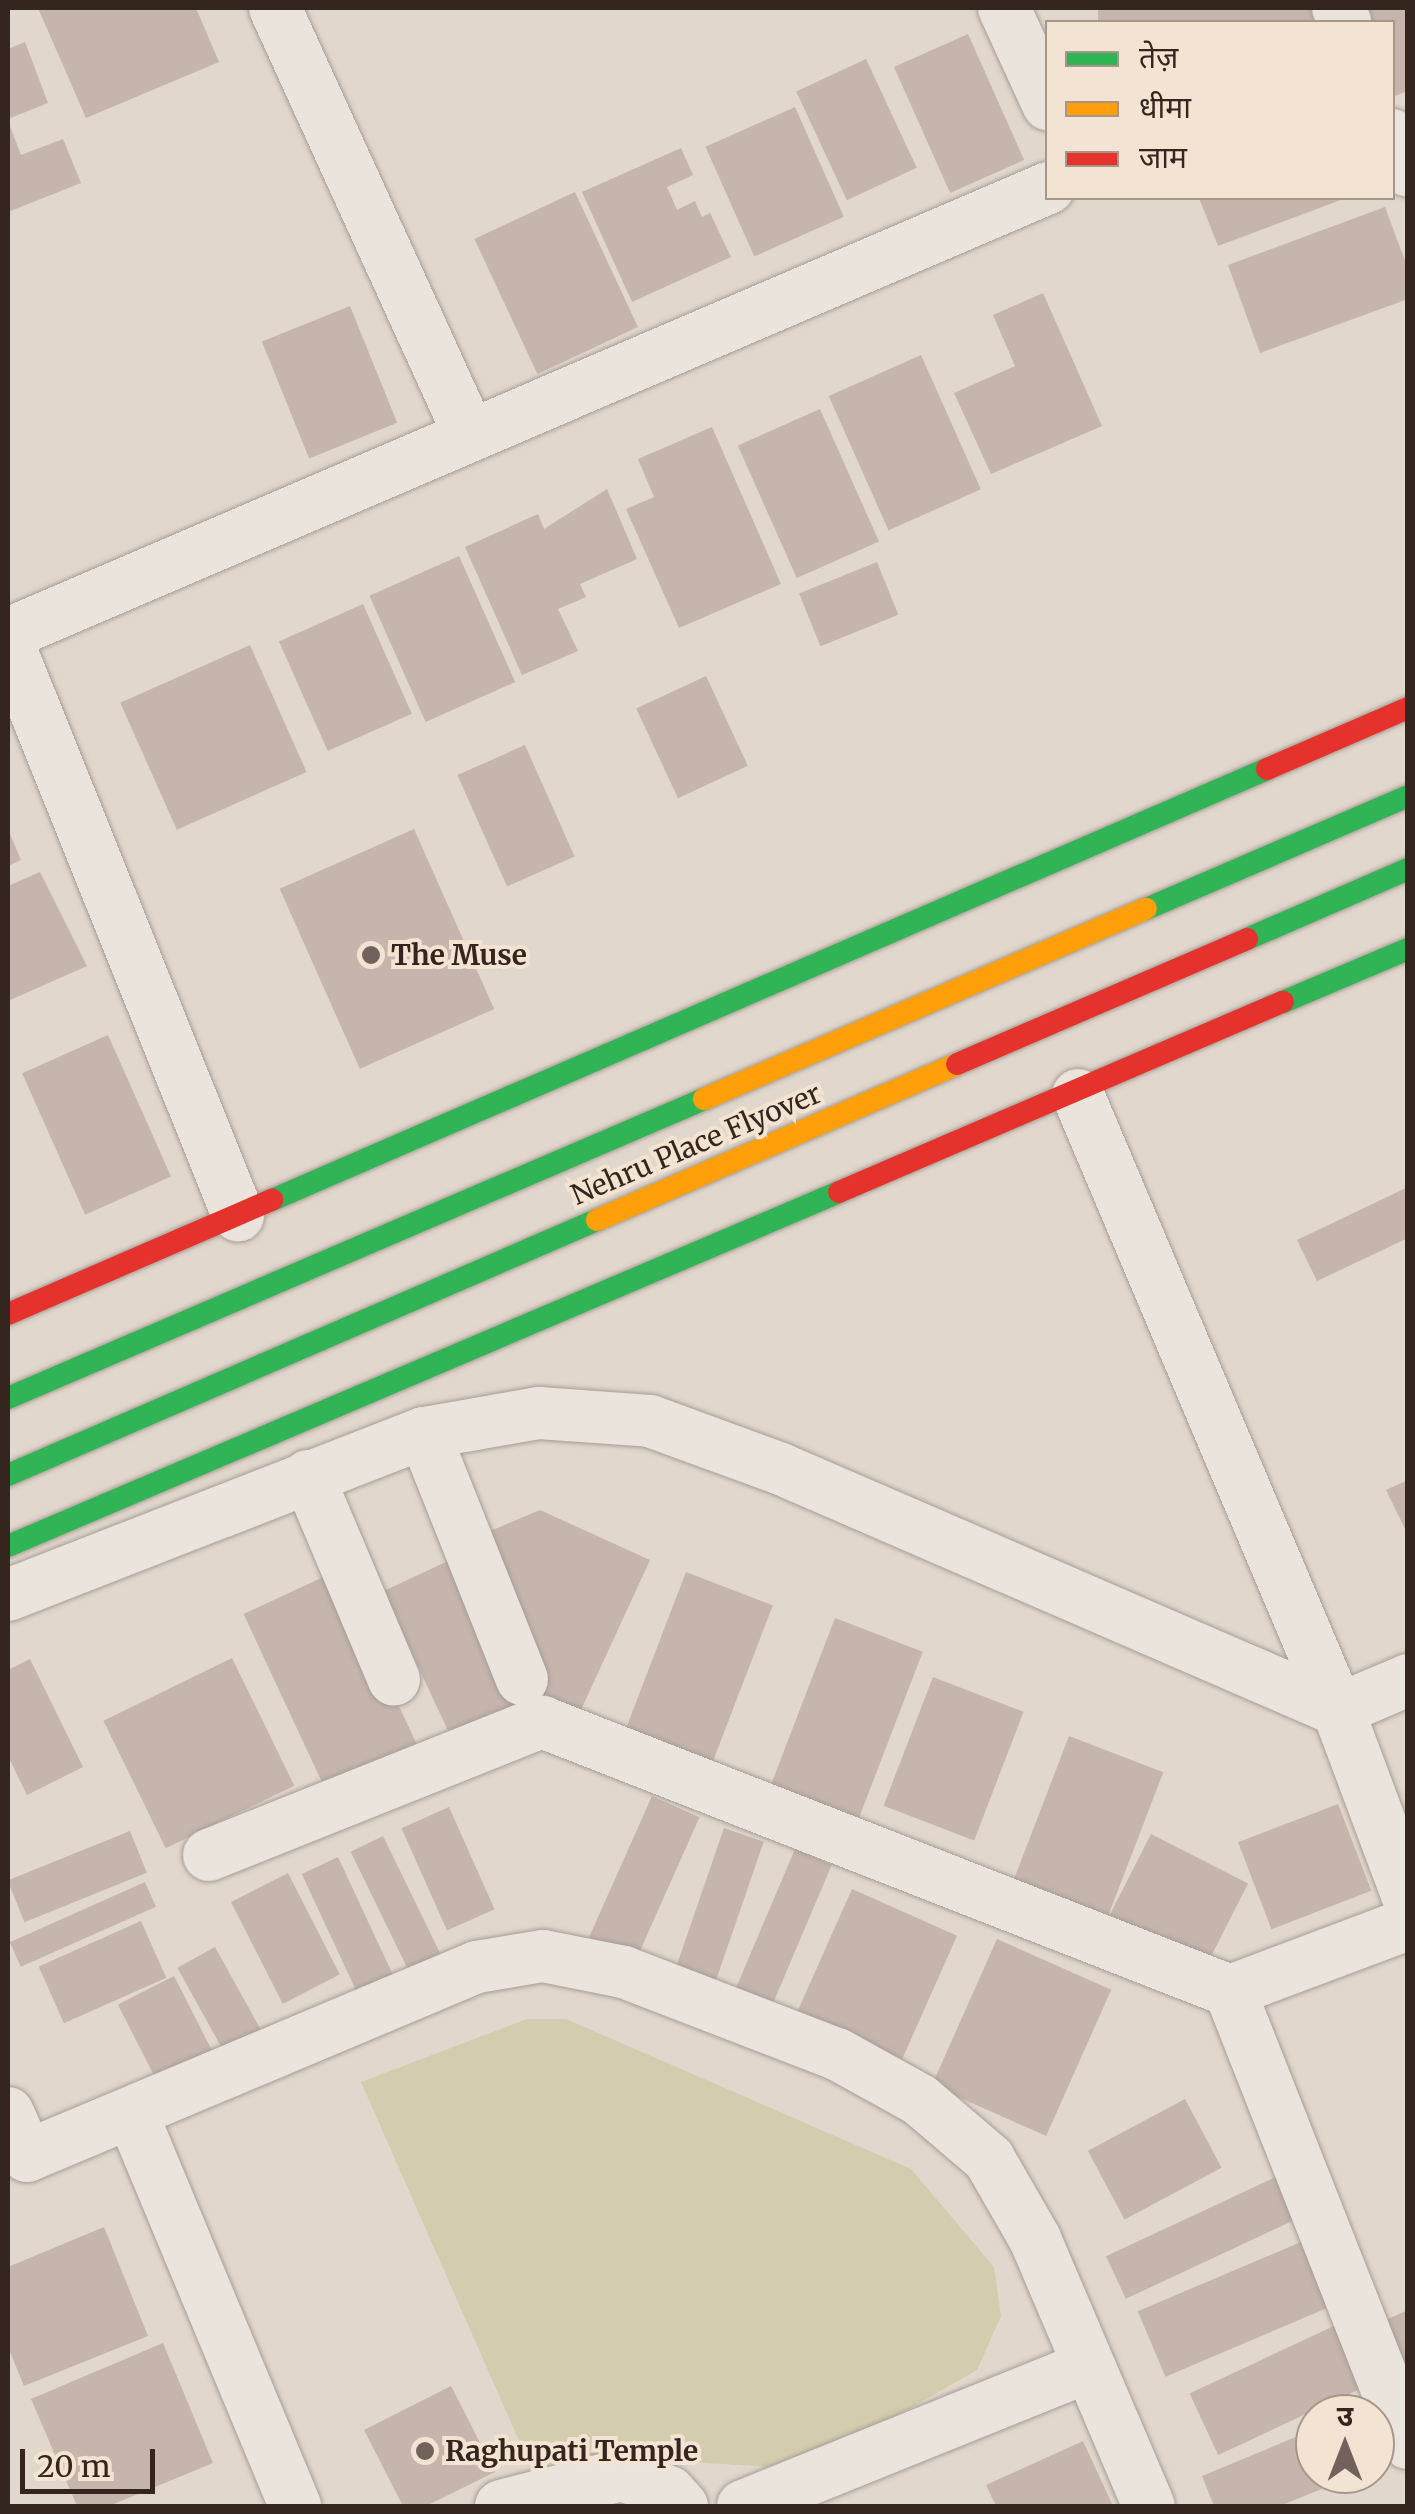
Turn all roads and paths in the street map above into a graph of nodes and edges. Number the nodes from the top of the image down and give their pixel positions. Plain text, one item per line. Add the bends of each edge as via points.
1 (275, 8) edge
2 (1004, 8) edge
3 (1045, 97) edge
4 (1395, 143) edge
5 (1408, 171) edge
6 (1045, 189) edge
7 (469, 433) junction
8 (8, 634) edge
9 (8, 642) edge
10 (1408, 708) edge
11 (22, 715) edge
12 (1408, 722) edge
13 (1362, 726) junction
14 (1408, 796) edge
15 (1408, 869) edge
16 (1408, 949) edge
17 (1078, 1095) junction
18 (238, 1216) junction
19 (8, 1314) edge
20 (8, 1398) edge
21 (424, 1433) junction
22 (10, 1474) edge
23 (308, 1476) junction
24 (8, 1546) edge
25 (8, 1595) edge
26 (522, 1679) dead end
27 (394, 1680) dead end
28 (1408, 1680) edge
29 (1338, 1710) junction
30 (210, 1855) dead end
31 (1408, 1897) edge
32 (1408, 1924) edge
33 (1230, 1991) junction
34 (8, 2113) edge
35 (132, 2114) junction
36 (1089, 2366) junction
37 (1408, 2443) edge
38 (295, 2506) edge
39 (501, 2506) edge
40 (682, 2506) edge
41 (743, 2506) edge
42 (1149, 2506) edge

1 - 7 street
2 - 3 street
4 - 5 street
6 - 7 street
7 - 8 street
9 - 11 street
10 - 13 main road
11 - 18 street
12 - 13 main road
13 - 18 main road
14 - 20 main road, Nehru Place Flyover
15 - 22 main road, Nehru Place Flyover
16 - 17 main road
17 - 24 main road
17 - 29 street
18 - 19 main road
21 - 23 street
21 - 26 street
21 - 29 street via 539,1413 650,1421
23 - 25 street
23 - 27 street
28 - 29 street
29 - 31 street
30 - 33 street via 542,1722
32 - 33 street
33 - 37 street
34 - 35 street via 27,2156
35 - 36 street via 477,1967 542,1956 624,1972 837,2054 920,2100 989,2158
35 - 38 street
36 - 41 street
36 - 42 street
39 - 40 street via 622,2476 669,2492

